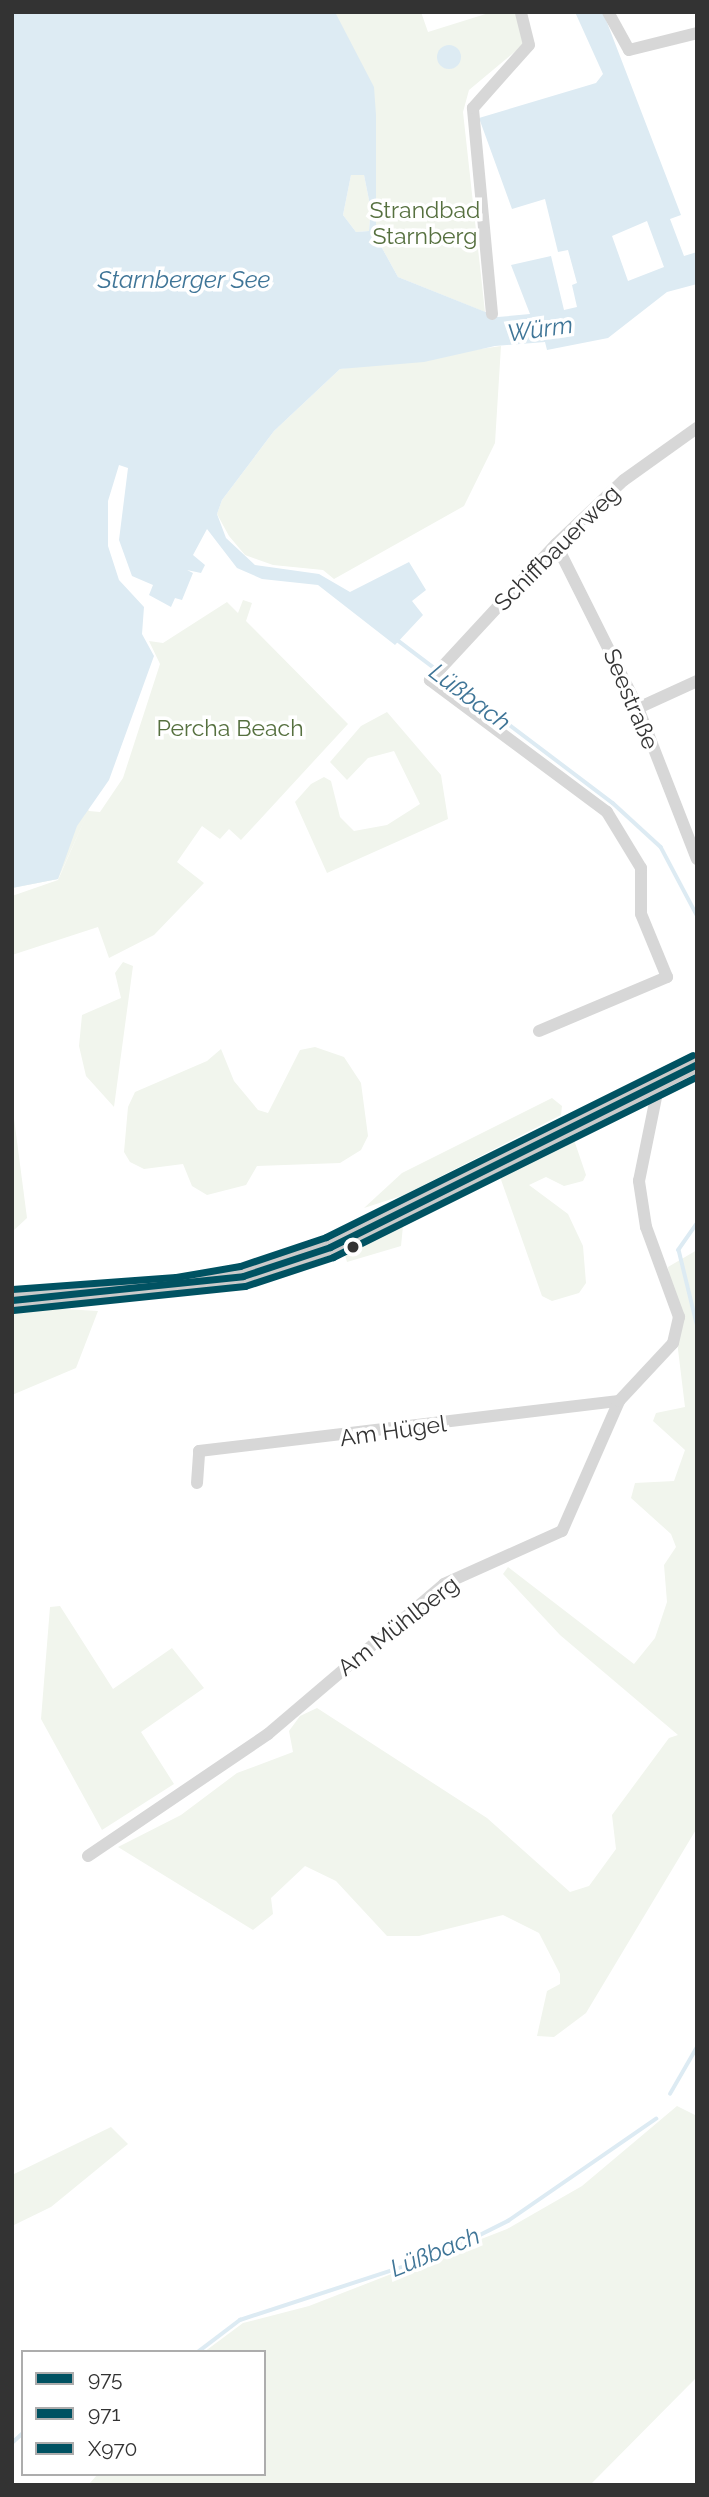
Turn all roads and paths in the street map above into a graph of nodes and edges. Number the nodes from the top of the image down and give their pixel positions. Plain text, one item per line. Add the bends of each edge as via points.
1 (521, 12) edge
2 (609, 16) edge
3 (697, 33) edge
4 (492, 314) dead end
5 (697, 428) edge
6 (556, 544) junction
7 (697, 681) edge
8 (638, 708) junction
9 (697, 859) edge
10 (539, 1031) dead end
11 (692, 1066) edge
12 (659, 1083) junction
13 (12, 1300) edge
14 (619, 1401) junction
15 (197, 1483) dead end
16 (88, 1856) dead end

1 - 4 street via 529,45 473,108
2 - 3 street via 629,50
5 - 6 street, Schiffbauerweg via 624,480
6 - 8 street, Seestraße
6 - 10 street, Schiffbauerweg via 430,680 607,813 641,868 641,914 667,976
7 - 8 street
8 - 9 street, Seestraße
11 - 12 main road
12 - 13 main road via 330,1247 243,1276 177,1287
12 - 14 street, Am Mühlberg via 639,1181 646,1227 679,1317 673,1343
14 - 15 street, Am Hügel via 199,1451
14 - 16 street, Am Mühlberg via 562,1531 444,1584 268,1734

